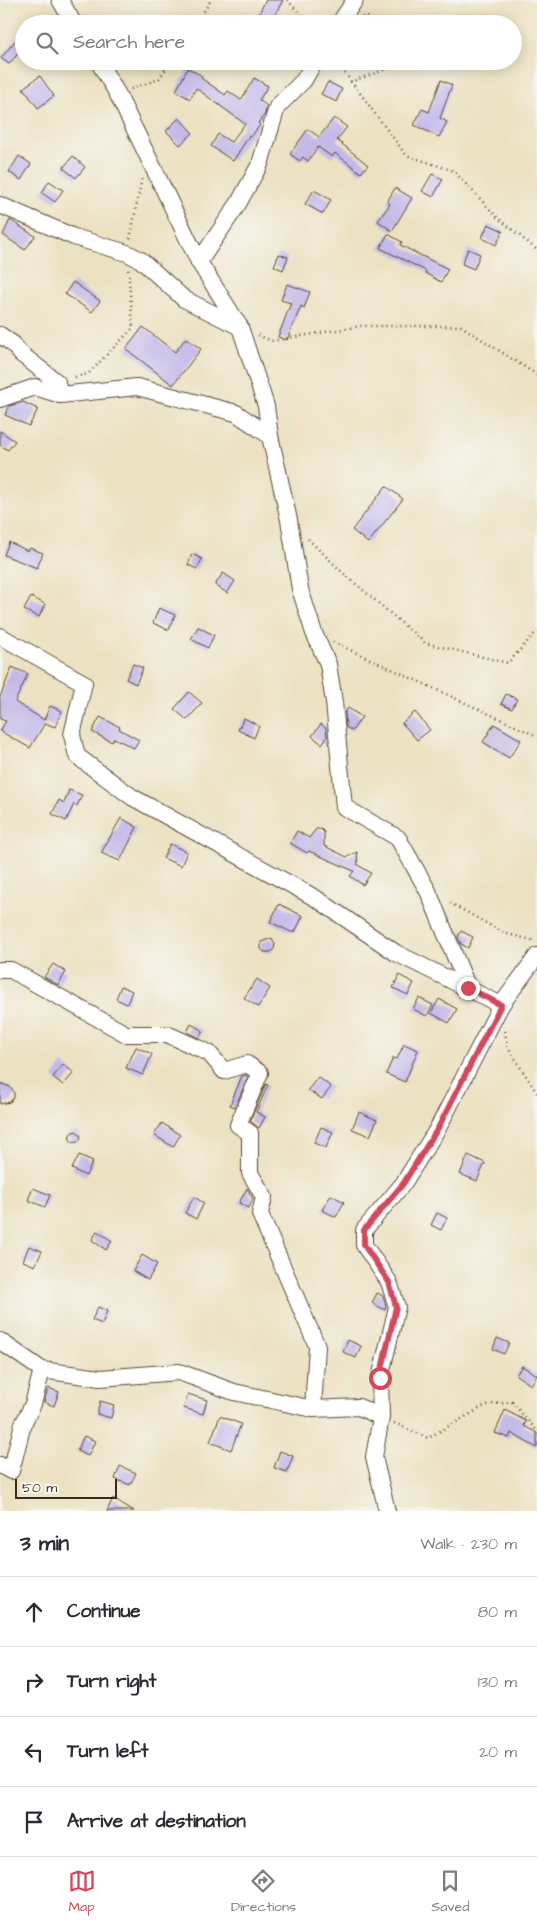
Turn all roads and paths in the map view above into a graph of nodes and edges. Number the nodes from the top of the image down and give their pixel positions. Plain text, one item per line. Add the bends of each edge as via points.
1 (60, 0) edge
2 (211, 0) edge
3 (287, 0) edge
4 (355, 0) edge
5 (69, 15) edge
6 (202, 15) edge
7 (301, 15) edge
8 (342, 15) edge
9 (104, 70) edge
10 (165, 70) edge
11 (310, 70) edge
12 (342, 70) edge
13 (384, 70) edge
14 (350, 82) junction
15 (118, 93) junction
16 (146, 154) junction
17 (0, 205) edge
18 (537, 250) edge
19 (127, 253) junction
20 (199, 262) junction
21 (240, 327) junction
22 (0, 335) edge
23 (537, 375) edge
24 (58, 389) junction
25 (0, 399) edge
26 (270, 436) junction
27 (288, 520) junction
28 (537, 631) edge
29 (314, 633) junction
30 (0, 636) edge
31 (537, 736) edge
32 (428, 891) junction
33 (537, 941) edge
34 (537, 956) edge
35 (0, 970) edge
36 (468, 988) junction
37 (501, 1005) junction
38 (505, 1030) dead end
39 (537, 1092) edge
40 (0, 1341) edge
41 (42, 1370) junction
42 (313, 1409) junction
43 (381, 1417) junction
44 (537, 1431) edge
45 (0, 1466) edge
46 (387, 1511) edge

1 - 5 street
2 - 6 path
3 - 7 path
4 - 8 street
9 - 15 street
10 - 15 path via 159,79
11 - 20 street via 277,107 260,164
12 - 14 path
13 - 14 path
14 - 18 path via 406,155 454,172 497,217
15 - 16 street
16 - 19 path
16 - 20 street
17 - 19 street via 74,237
19 - 21 street via 141,260 184,298
19 - 24 path via 134,328 88,374
20 - 21 street
21 - 23 path via 271,341 361,326 462,326
21 - 26 street via 266,406
22 - 24 street via 14,344 20,354
24 - 25 street via 35,387
24 - 26 street via 137,386 236,413
26 - 27 street
27 - 28 path via 342,572 426,643 508,663
27 - 29 street via 300,590
29 - 31 path
29 - 32 street via 328,664 344,807 398,838
30 - 36 street via 84,683 72,735 77,756 132,797 316,899 396,953
32 - 33 path via 504,933
32 - 36 street
34 - 37 street
35 - 42 street via 11,970 126,1034 167,1034 209,1053 224,1071 247,1064 260,1073 238,1125 250,1133 250,1174 264,1197 260,1214 317,1346
36 - 37 street
37 - 43 street via 438,1128 403,1184 364,1230 364,1245 389,1282 396,1307 380,1378
38 - 39 path via 507,1046
40 - 41 street
41 - 42 street via 100,1378 179,1372 234,1392
41 - 45 street via 11,1471
42 - 43 street via 359,1407
43 - 44 path via 428,1438 486,1405 512,1402
43 - 46 street via 374,1458

